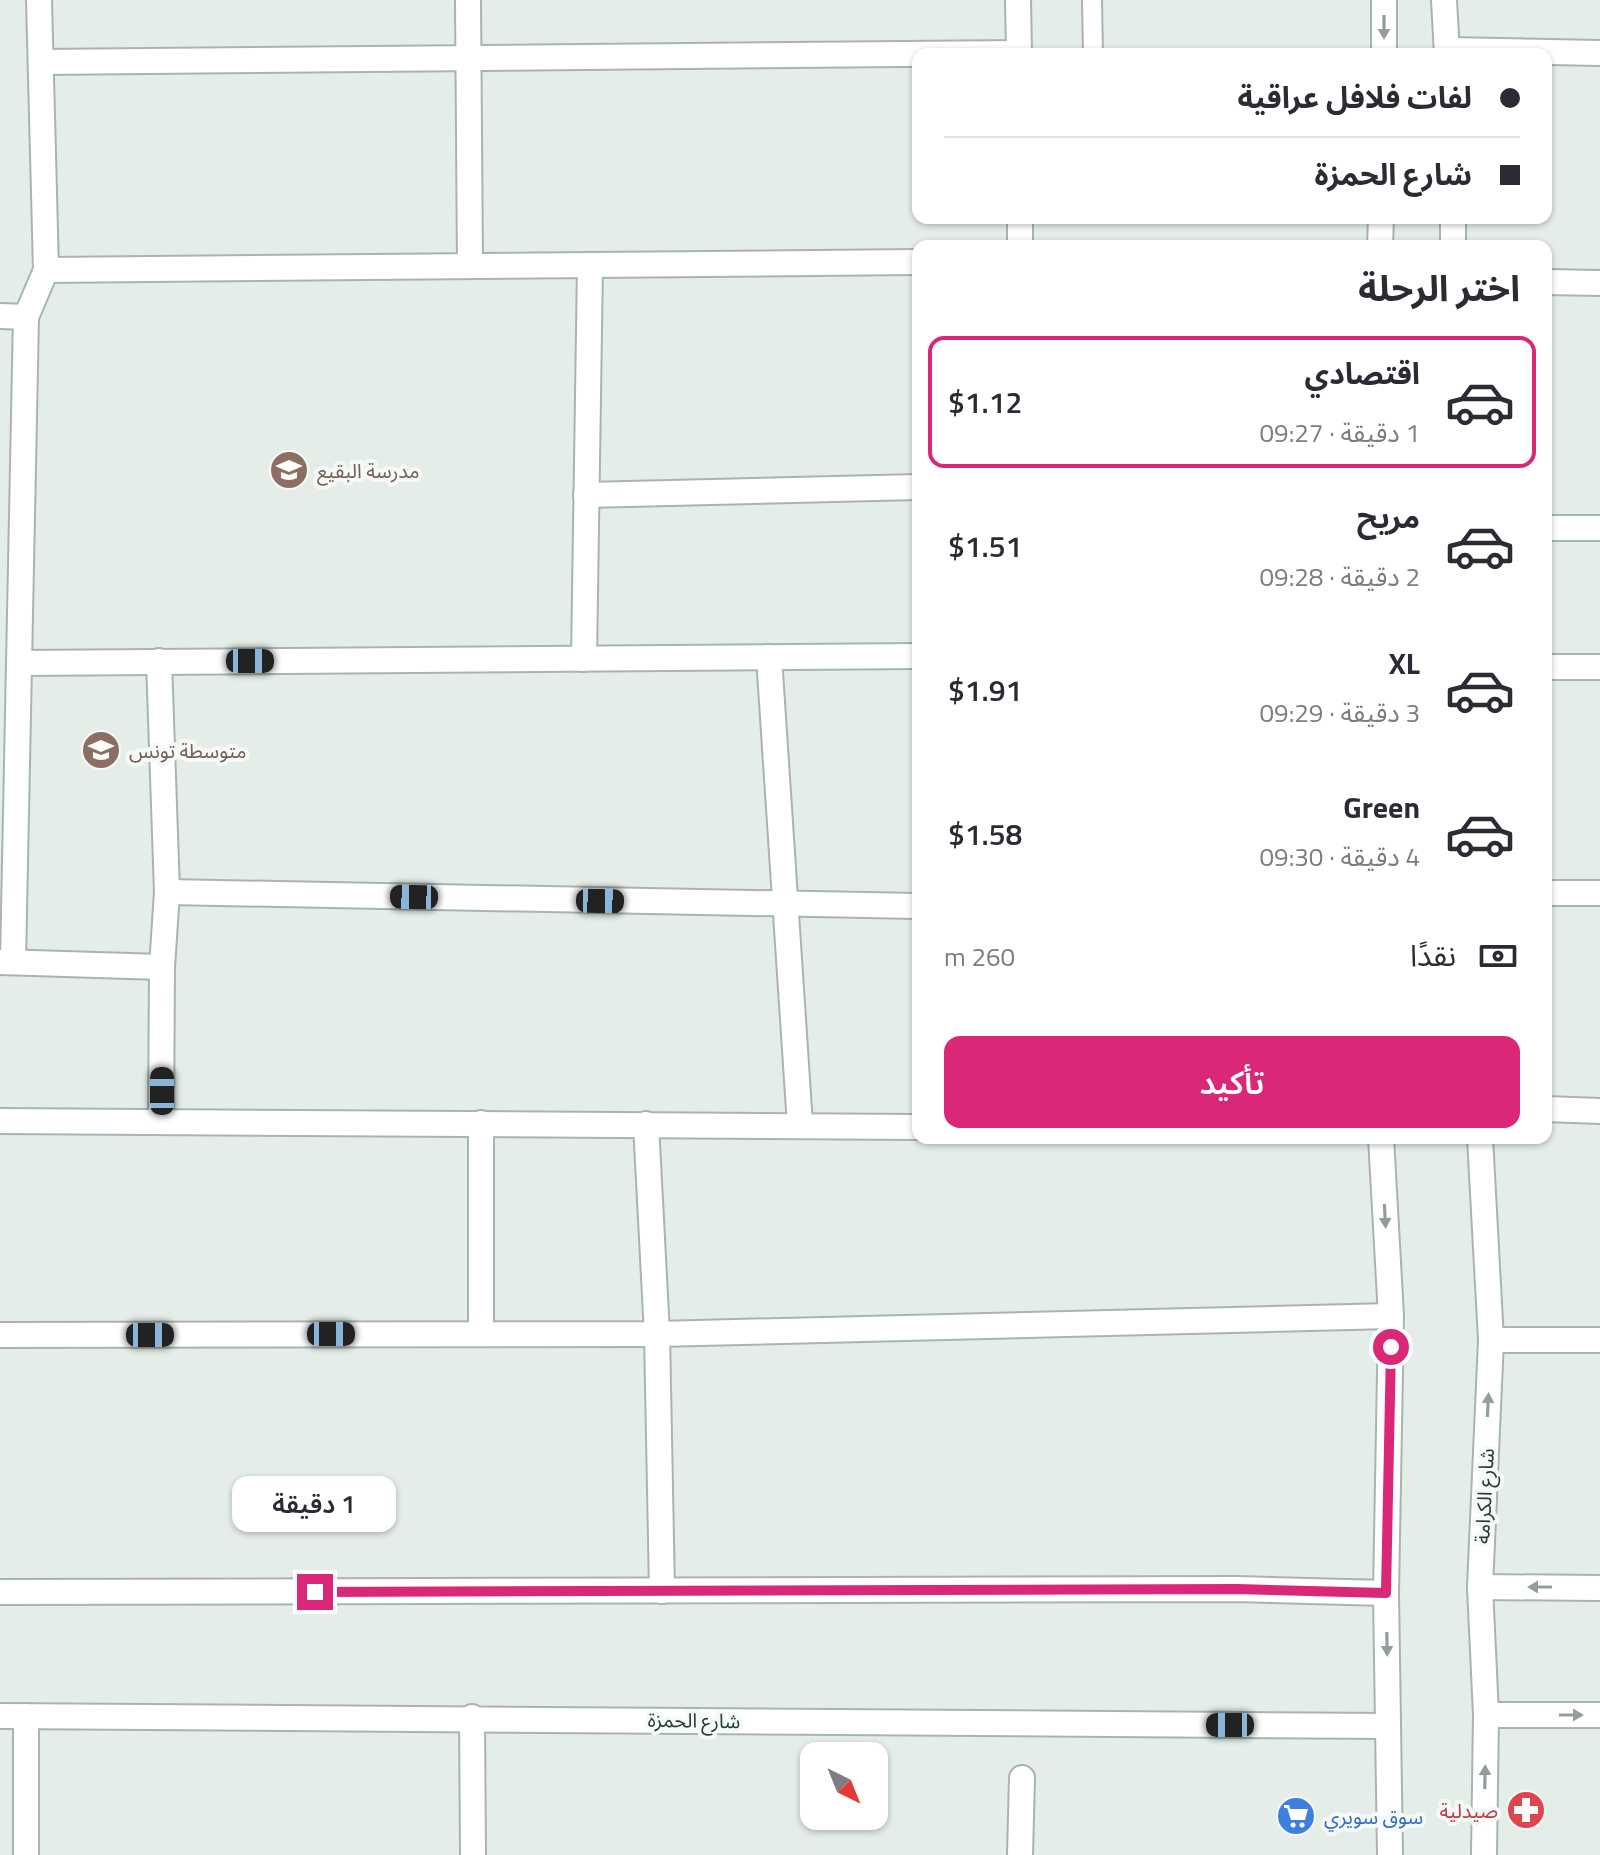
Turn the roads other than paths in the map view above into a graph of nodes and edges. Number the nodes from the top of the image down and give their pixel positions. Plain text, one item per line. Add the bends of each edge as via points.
1 (39, 0) edge
2 (468, 0) edge
3 (1018, 0) edge
4 (1092, 0) edge
5 (1384, 0) edge
6 (1444, 0) edge
7 (1018, 48) edge
8 (1093, 48) edge
9 (1384, 48) edge
10 (1447, 48) edge
11 (1552, 53) edge
12 (1600, 53) edge
13 (912, 54) edge
14 (468, 57) junction
15 (41, 62) junction
16 (912, 262) edge
17 (590, 265) junction
18 (470, 266) junction
19 (46, 270) junction
20 (1552, 282) edge
21 (1600, 283) edge
22 (0, 316) edge
23 (26, 317) junction
24 (912, 487) edge
25 (586, 495) junction
26 (11, 528) edge
27 (1552, 528) edge
28 (1600, 528) edge
29 (912, 656) edge
30 (769, 657) junction
31 (584, 659) junction
32 (159, 661) junction
33 (20, 663) junction
34 (1552, 667) edge
35 (1600, 667) edge
36 (9, 739) edge
37 (167, 892) junction
38 (1552, 893) edge
39 (1600, 893) edge
40 (785, 904) junction
41 (912, 906) edge
42 (7, 962) edge
43 (162, 967) junction
44 (1552, 1109) edge
45 (1600, 1111) edge
46 (0, 1121) edge
47 (161, 1122) junction
48 (481, 1123) junction
49 (646, 1124) junction
50 (800, 1125) junction
51 (912, 1127) edge
52 (1381, 1144) edge
53 (1480, 1144) edge
54 (1391, 1316) junction
55 (481, 1334) junction
56 (657, 1334) junction
57 (0, 1335) edge
58 (1491, 1340) junction
59 (1600, 1340) edge
60 (1480, 1587) junction
61 (1600, 1588) edge
62 (662, 1591) junction
63 (0, 1592) edge
64 (1386, 1593) junction
65 (1486, 1715) junction
66 (1600, 1715) edge
67 (0, 1716) edge
68 (26, 1716) junction
69 (472, 1717) junction
70 (1388, 1726) junction
71 (1022, 1778) dead end
72 (26, 1855) edge
73 (473, 1855) edge
74 (1020, 1855) edge
75 (1390, 1855) edge
76 (1484, 1855) edge

1 - 15 street
2 - 14 street
3 - 7 street
4 - 8 lane
5 -> 9 street
6 - 10 street
11 - 12 street
13 - 14 street
14 - 15 street
14 - 18 street
15 - 19 street
16 - 17 street
17 - 18 street
17 - 25 street
18 - 19 street
19 - 23 street
20 - 21 street
22 - 23 street
23 - 26 street
24 - 25 street
25 - 31 street
26 - 33 street
27 - 28 street
29 - 30 street
30 - 31 street
30 - 40 street
31 - 32 street
32 - 33 street
32 - 37 street
33 - 36 street
34 - 35 street
36 - 42 street
37 - 40 street
37 - 43 street
38 - 39 street
40 - 41 street
40 - 50 street
42 - 43 street
43 - 47 street
44 - 45 street
46 - 47 street
47 - 48 street
48 - 49 street
48 - 55 street
49 - 50 street
49 - 56 street
50 - 51 street
52 -> 54 street
53 - 58 street, شارع الكرامة
54 - 56 street
54 - 64 street
55 - 56 street
55 - 57 street
56 - 62 street
58 - 59 street
60 -> 58 street, شارع الكرامة
61 -> 60 street
60 - 65 street, شارع الكرامة
62 - 63 street
62 - 64 street
64 -> 70 street
65 -> 66 street
76 -> 65 street, شارع الكرامة
67 - 68 street, شارع الحمزة
68 - 69 street, شارع الحمزة
68 - 72 street
69 - 70 street, شارع الحمزة
69 - 73 street
70 - 75 street
71 - 74 street

